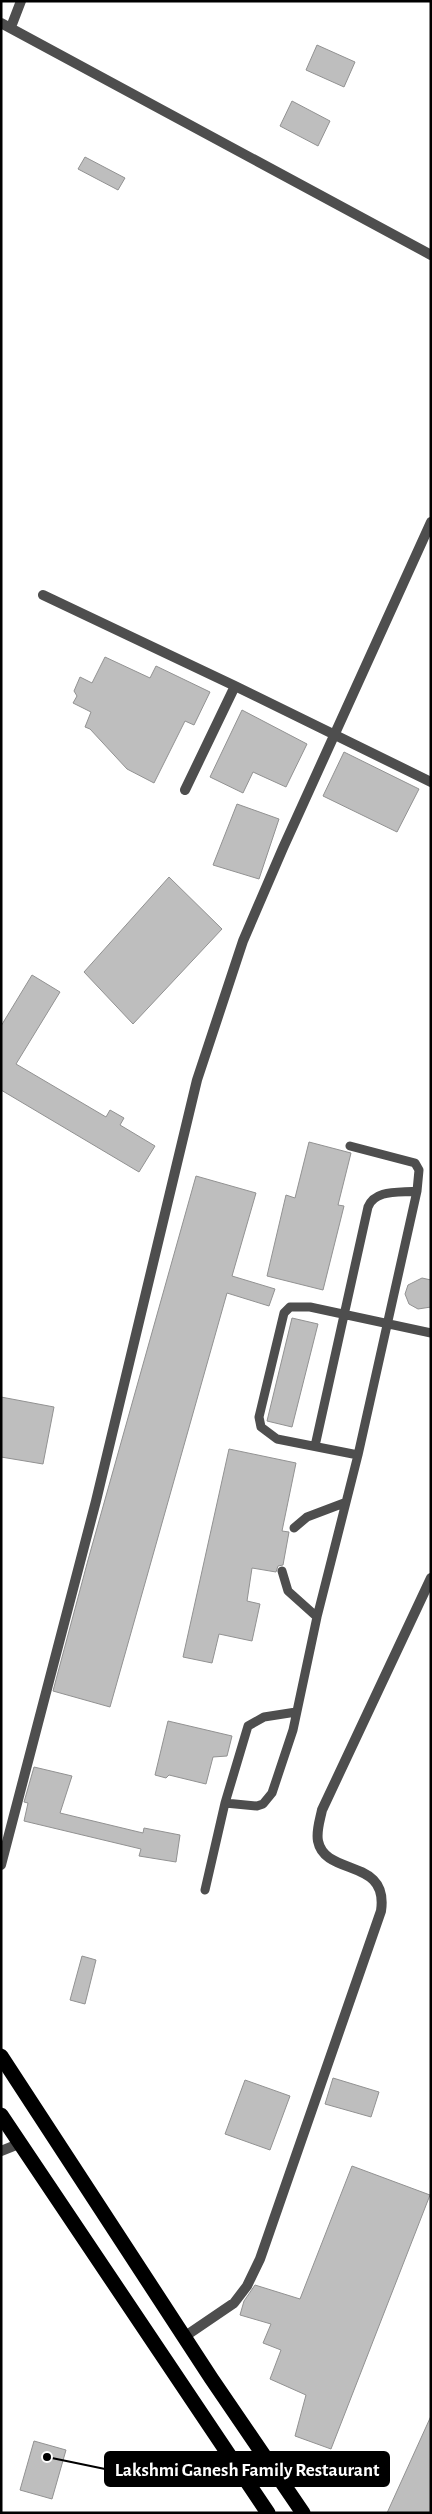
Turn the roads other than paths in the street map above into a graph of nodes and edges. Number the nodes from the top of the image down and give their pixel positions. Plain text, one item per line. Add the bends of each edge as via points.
1 (22, 1) edge
2 (6, 25) edge
3 (431, 255) edge
4 (431, 522) edge
5 (43, 595) dead end
6 (235, 686) junction
7 (334, 734) junction
8 (431, 782) edge
9 (185, 790) dead end
10 (350, 1146) dead end
11 (417, 1191) junction
12 (345, 1315) junction
13 (388, 1324) junction
14 (431, 1333) edge
15 (314, 1446) junction
16 (358, 1455) junction
17 (344, 1503) junction
18 (294, 1528) dead end
19 (282, 1571) dead end
20 (431, 1578) edge
21 (317, 1617) junction
22 (296, 1712) junction
23 (225, 1802) junction
24 (1, 1865) edge
25 (205, 1890) dead end
26 (1, 2056) edge
27 (1, 2115) edge
28 (20, 2143) junction
29 (1, 2151) edge
30 (184, 2337) junction
31 (268, 2513) edge
32 (303, 2513) edge

1 - 2 street
2 - 3 street
4 - 7 street
5 - 6 street
6 - 7 street
6 - 9 street
7 - 8 street
7 - 24 street via 243,941 198,1080 96,1501
10 - 11 lane via 416,1163 419,1170
11 - 12 lane via 379,1195 370,1202
11 - 13 lane
12 - 13 lane
12 - 15 lane
12 - 15 lane via 310,1307 290,1307 284,1313 259,1417 261,1427 277,1439
13 - 14 lane
13 - 16 lane
15 - 16 lane
16 - 17 lane
17 - 18 lane via 307,1517
17 - 21 lane
19 - 21 lane via 288,1591
20 - 30 street via 322,1810 318,1828 318,1842 324,1854 380,1886 384,1897 382,1911 260,2259 247,2286 234,2303
21 - 22 lane
22 - 23 lane via 264,1717 248,1726
22 - 23 lane via 293,1730 268,1799 257,1806
23 - 25 lane
26 - 30 highway
27 - 28 highway
28 - 29 street
28 - 31 highway
30 - 32 highway

